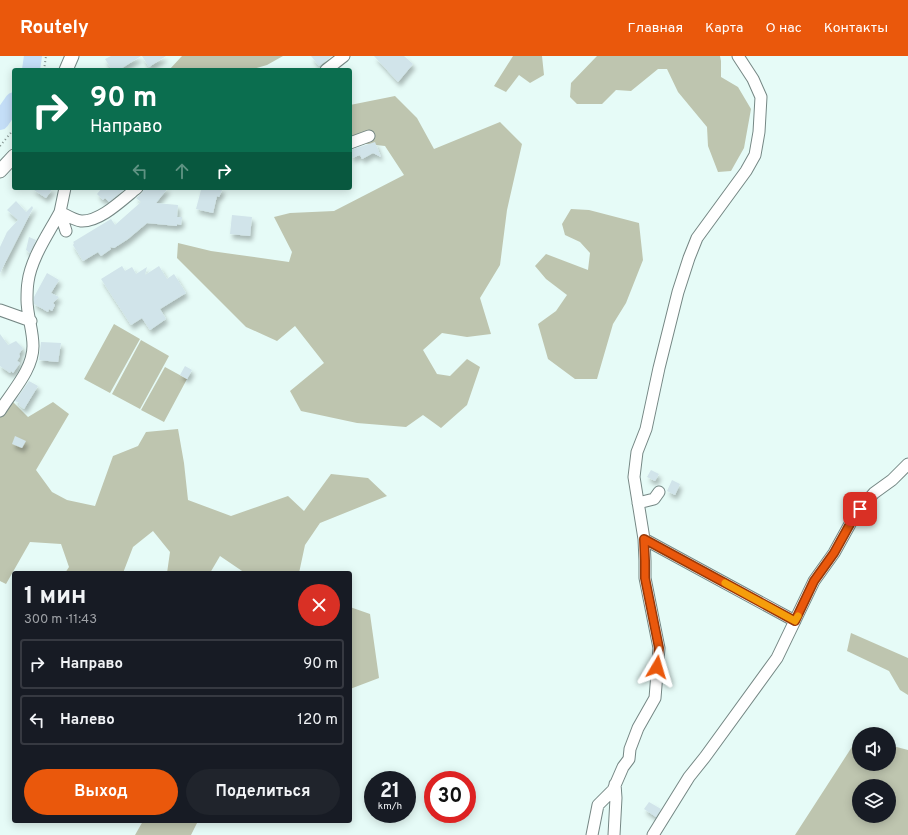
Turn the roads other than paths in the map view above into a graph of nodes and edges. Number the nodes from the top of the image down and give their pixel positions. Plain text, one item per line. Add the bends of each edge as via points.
1 (72, 56) edge
2 (344, 56) edge
3 (738, 56) edge
4 (67, 68) edge
5 (329, 68) edge
6 (369, 136) dead end
7 (352, 142) edge
8 (12, 158) edge
9 (0, 171) edge
10 (65, 190) edge
11 (134, 190) edge
12 (60, 212) junction
13 (66, 231) dead end
14 (0, 310) edge
15 (30, 321) junction
16 (0, 410) edge
17 (908, 464) edge
18 (660, 492) dead end
19 (638, 502) junction
20 (644, 539) junction
21 (795, 621) junction
22 (615, 784) junction
23 (592, 835) edge
24 (614, 835) edge
25 (653, 835) edge

1 - 4 street
2 - 5 street
3 - 19 street via 754,79 761,97 755,155 697,238 689,258 670,321 646,429 637,452 634,476
6 - 7 street
8 - 9 street
10 - 12 street
11 - 12 street via 102,215 91,220 79,221
12 - 13 street
12 - 15 street via 35,260 28,280 26,301
14 - 15 street
15 - 16 street via 33,346 31,360
17 - 21 street via 874,493 855,515 834,553 814,581
18 - 19 street via 654,499
19 - 20 street
20 - 21 street
20 - 22 street via 645,578 659,648 657,684 655,698 638,728 629,759
21 - 25 street via 777,658 689,776
22 - 23 street via 613,790 598,805
22 - 24 street

